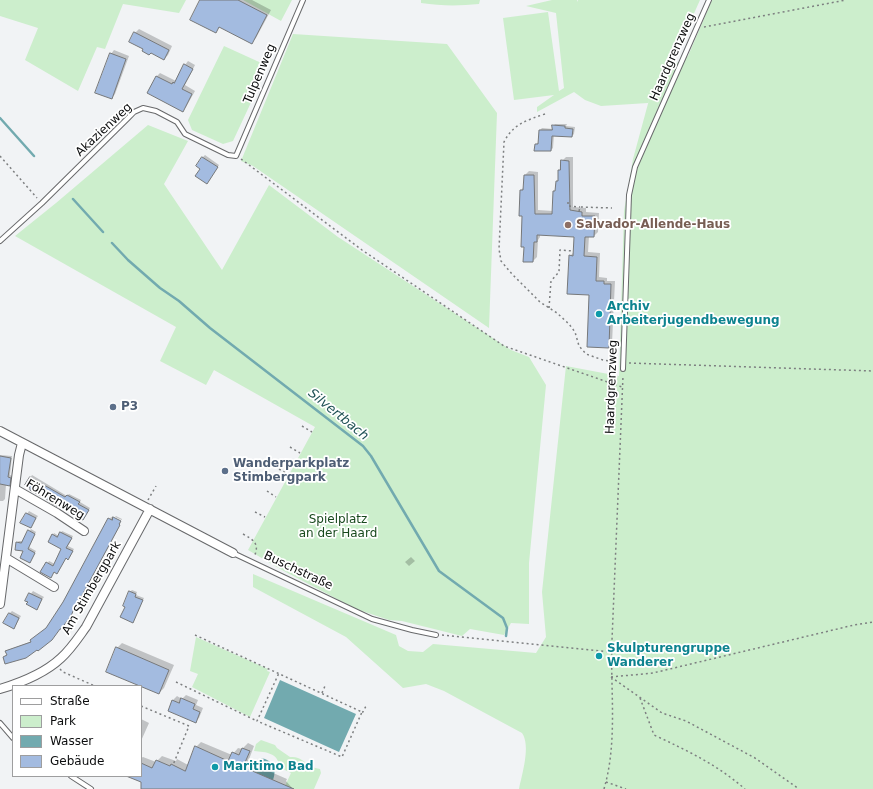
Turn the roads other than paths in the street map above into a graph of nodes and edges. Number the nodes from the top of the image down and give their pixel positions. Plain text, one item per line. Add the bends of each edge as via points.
1 (302, 0) edge
2 (709, 0) edge
3 (236, 156) joint
4 (0, 240) edge
5 (623, 369) road end
6 (0, 431) edge
7 (22, 443) junction
8 (15, 490) junction
9 (147, 508) junction
10 (84, 531) dead end
11 (233, 553) joint
12 (6, 558) junction
13 (54, 587) dead end
14 (0, 604) edge
15 (436, 635) road end
16 (12, 685) edge
17 (13, 685) edge
18 (0, 689) edge
19 (0, 723) edge
20 (12, 737) edge
21 (73, 777) edge
22 (91, 789) edge

1 - 3 lane, Tulpenweg
2 - 5 lane, Haardgrenzweg via 635,167 629,195
3 - 4 lane, Akazienweg via 228,155 185,134 177,122 156,111 143,108 134,112 42,203
6 - 7 street, Buschstraße
7 - 8 street, Föhrenweg
7 - 9 street, Buschstraße
8 - 10 street, Föhrenweg
8 - 12 street, Föhrenweg
9 - 11 street, Buschstraße
9 - 17 street, Am Stimbergpark via 86,627 74,644 47,668
11 - 15 lane, Buschstraße via 372,619
12 - 13 street
12 - 14 street, Föhrenweg
16 - 18 street, Am Stimbergpark
19 - 20 lane
21 - 22 lane

